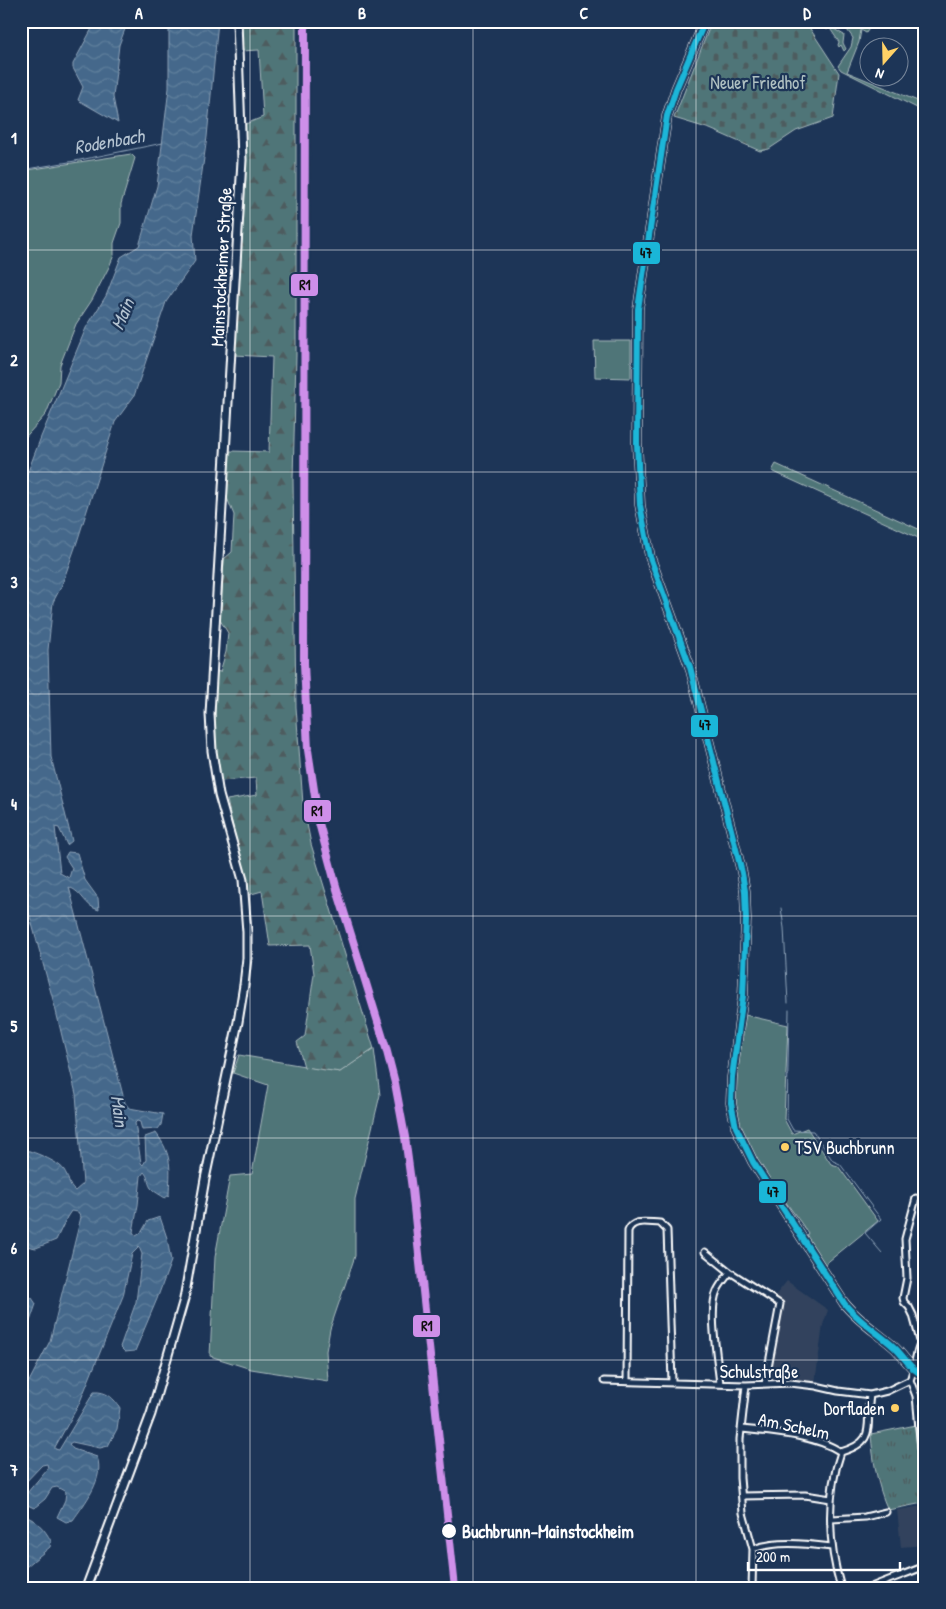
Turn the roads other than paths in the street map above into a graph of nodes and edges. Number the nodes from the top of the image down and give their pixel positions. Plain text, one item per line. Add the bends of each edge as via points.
1 (237, 21) edge
2 (706, 21) edge
3 (916, 1198) dead end
4 (705, 1252) dead end
5 (730, 1272) junction
6 (925, 1335) edge
7 (920, 1341) junction
8 (914, 1370) junction
9 (925, 1376) edge
10 (910, 1380) junction
11 (604, 1381) dead end
12 (627, 1381) junction
13 (672, 1382) junction
14 (720, 1384) junction
15 (765, 1384) junction
16 (746, 1385) junction
17 (870, 1396) junction
18 (741, 1429) junction
19 (841, 1452) junction
20 (925, 1491) edge
21 (742, 1496) junction
22 (832, 1498) junction
23 (886, 1512) dead end
24 (832, 1519) junction
25 (831, 1547) junction
26 (753, 1549) junction
27 (925, 1566) edge
28 (86, 1588) edge
29 (752, 1588) edge
30 (841, 1588) edge
31 (869, 1588) edge

1 - 28 main road, Mainstockheimer Straße via 242,160 210,714 218,795 243,880 247,958 238,1022 184,1299 151,1414
2 - 8 main road via 667,116 640,289 637,329 638,472 643,527 650,557 690,667 745,891 743,996 731,1103 736,1127 753,1162 844,1303 896,1349
3 - 7 street via 905,1239 903,1298 913,1315
4 - 5 street
5 - 14 street via 716,1292 714,1305
5 - 15 street via 780,1304
6 - 7 street
7 - 8 street
8 - 9 main road
8 - 10 street
10 - 17 street, Schulstraße
10 - 20 street via 916,1396
11 - 12 street, Schulstraße
12 - 13 street, Schulstraße
12 - 13 street via 628,1231 635,1222 652,1222 660,1223 667,1230
13 - 14 street, Schulstraße
14 - 16 street, Schulstraße
15 - 16 street, Schulstraße
15 - 17 street, Schulstraße via 790,1382
16 - 18 street
17 - 19 street, Am Schelm via 868,1433 864,1441
18 - 19 street, Am Schelm via 807,1439
18 - 21 street
19 - 22 street, Am Schelm via 835,1468
21 - 22 street
21 - 26 street
22 - 24 street, Am Schelm
23 - 24 street
24 - 25 street, Am Schelm
25 - 26 street via 772,1544
25 - 30 street, Am Schelm
26 - 29 street
27 - 31 street

